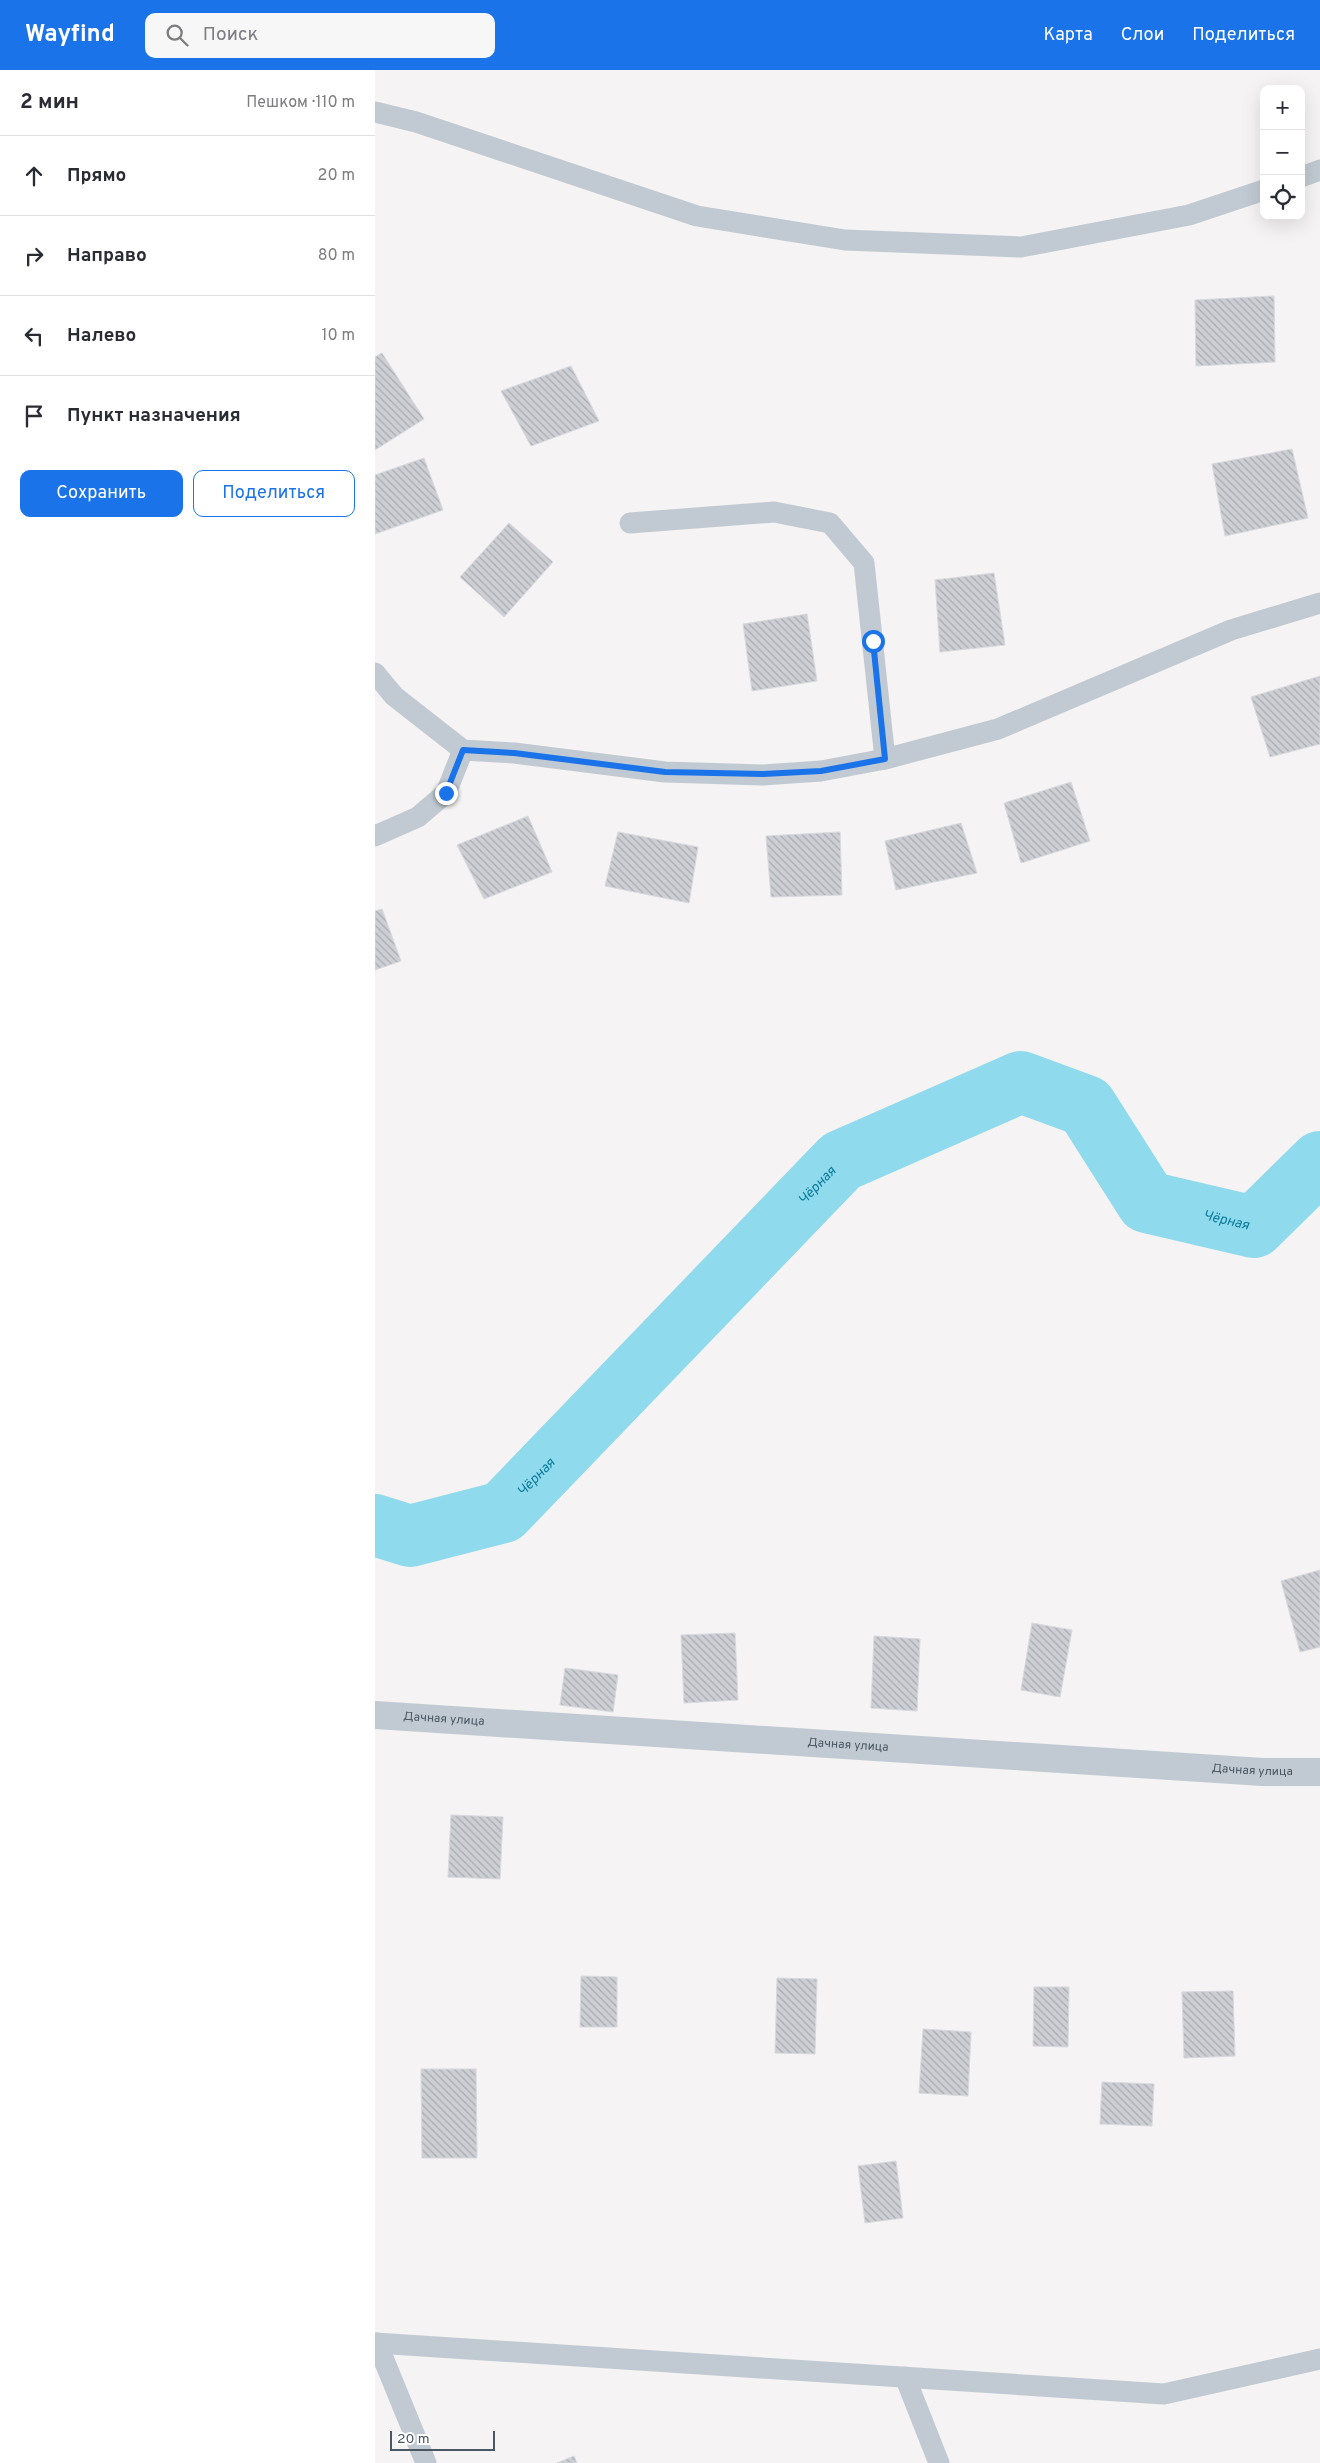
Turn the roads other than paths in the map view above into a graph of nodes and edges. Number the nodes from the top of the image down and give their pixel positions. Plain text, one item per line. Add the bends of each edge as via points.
1 (375, 112) edge
2 (1320, 170) edge
3 (1305, 176) edge
4 (1260, 191) edge
5 (631, 523) dead end
6 (1320, 603) edge
7 (375, 673) edge
8 (463, 750) junction
9 (885, 759) junction
10 (375, 836) edge
11 (375, 1715) edge
12 (1320, 1772) edge
13 (376, 2343) edge
14 (1320, 2359) edge
15 (905, 2377) junction
16 (426, 2463) edge
17 (939, 2463) edge

1 - 4 lane via 416,122 697,216 845,240 1021,247 1189,215
2 - 3 lane
5 - 9 lane via 774,512 830,523 864,563
6 - 9 lane via 1231,630 998,729
7 - 8 lane via 394,696
8 - 9 lane via 514,753 665,772 763,774 821,771
8 - 10 lane via 446,793 417,817
11 - 12 street, Дачная улица via 1263,1772
13 - 15 lane
13 - 16 lane
14 - 15 lane via 1164,2394
15 - 17 lane

